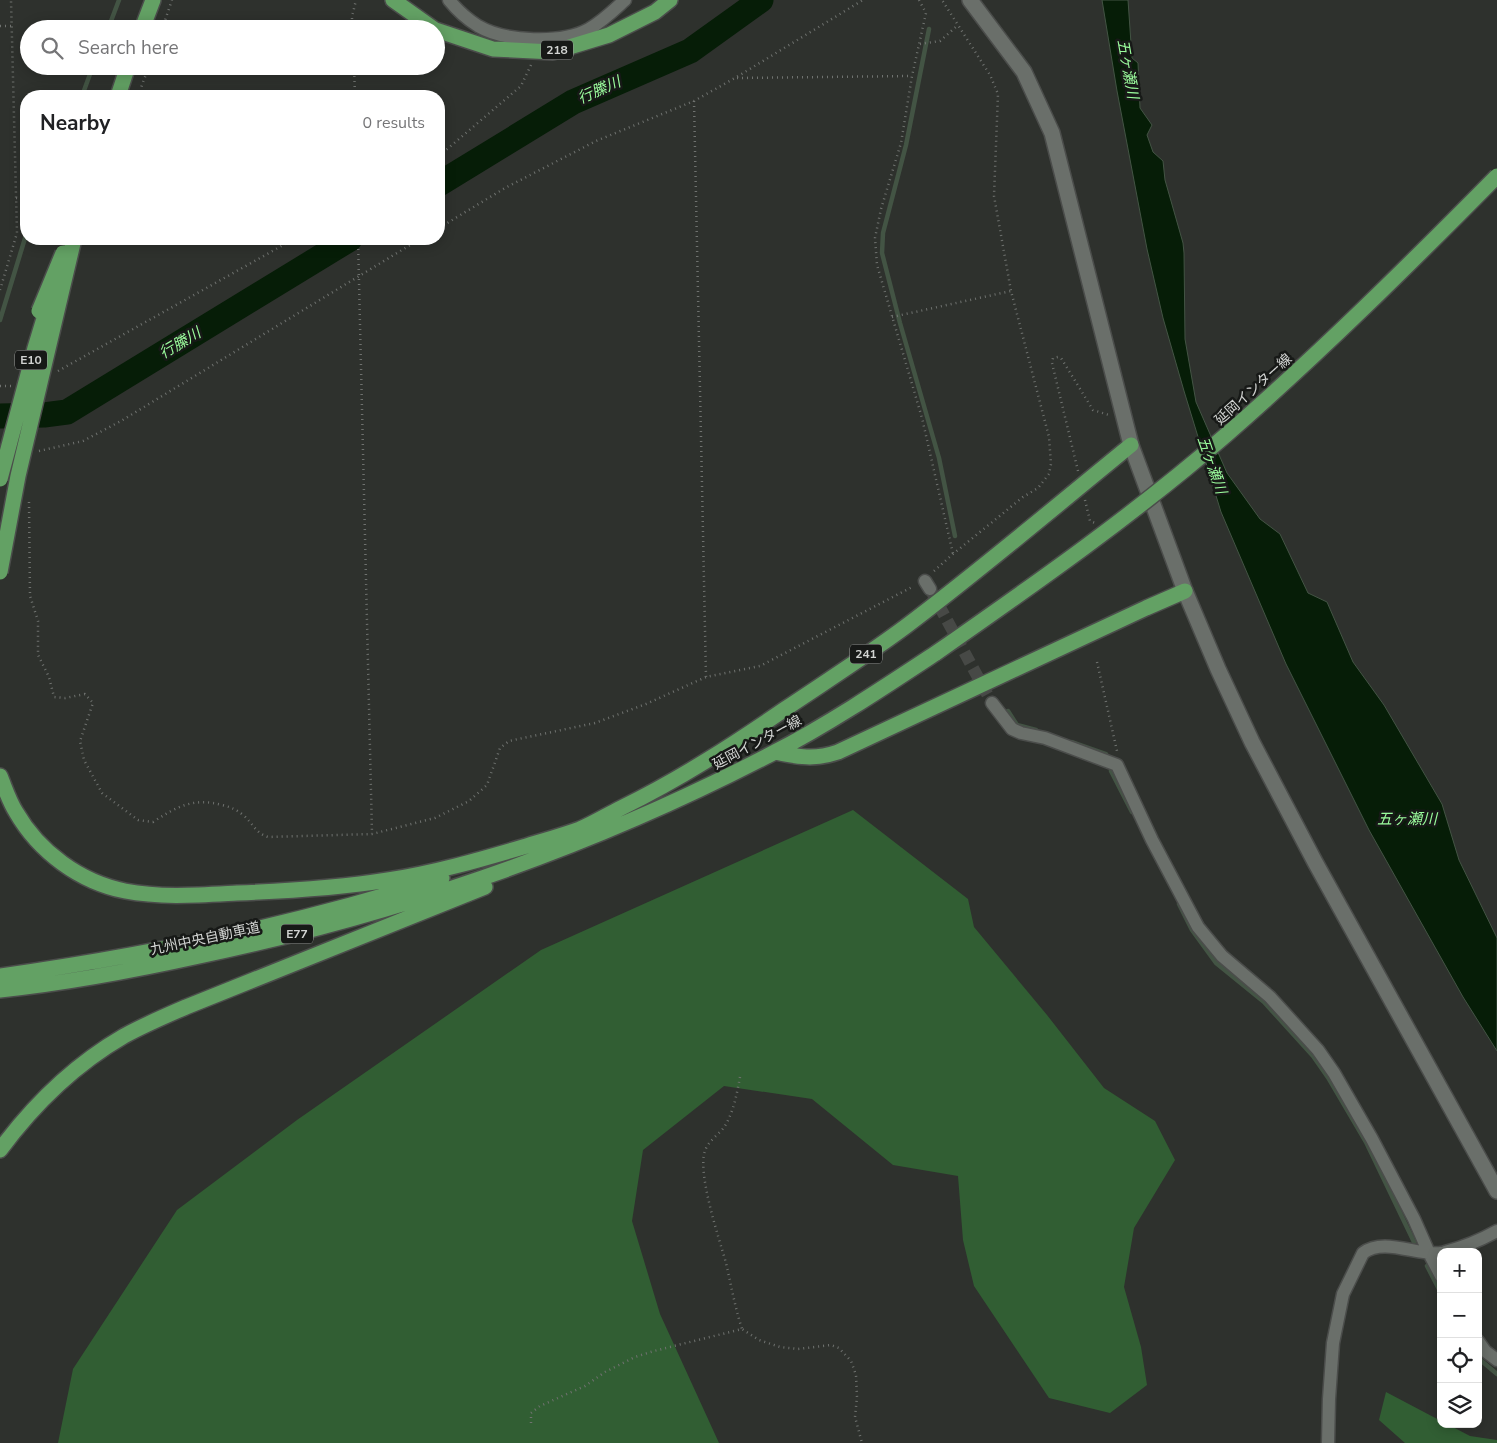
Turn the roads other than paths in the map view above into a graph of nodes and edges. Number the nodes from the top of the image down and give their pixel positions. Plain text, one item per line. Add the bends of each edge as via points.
1 (153, 0) edge
2 (394, 0) edge
3 (449, 0) edge
4 (625, 0) edge
5 (670, 0) edge
6 (970, 0) edge
7 (145, 20) edge
8 (421, 20) edge
9 (445, 33) edge
10 (125, 75) edge
11 (120, 90) edge
12 (1497, 176) edge
13 (68, 245) edge
14 (68, 245) edge
15 (69, 245) edge
16 (0, 442) edge
17 (1131, 445) junction
18 (0, 479) edge
19 (0, 572) edge
20 (1185, 591) junction
21 (936, 652) junction
22 (992, 703) tunnel mouth
23 (775, 752) junction
24 (0, 776) edge
25 (581, 834) junction
26 (154, 951) junction
27 (0, 966) edge
28 (0, 976) edge
29 (0, 990) edge
30 (0, 1150) edge
31 (1497, 1191) edge
32 (1497, 1231) edge
33 (1460, 1248) edge
34 (1435, 1253) edge
35 (1482, 1347) edge
36 (1497, 1360) edge
37 (1328, 1443) edge

1 - 7 highway
2 - 8 highway, 218
3 - 4 street, 218 via 478,26 492,32 541,39 576,35 589,29
5 - 9 highway, 218 via 655,12 609,35 553,52 493,49
6 - 17 street via 1024,72 1052,132
10 - 11 highway
12 - 21 highway, 延岡インター線 / 241, bridge via 1319,351 1226,435 1129,514
13 - 16 highway, bridge via 42,300
14 - 18 highway, E10, bridge via 35,348
15 - 19 highway, bridge
17 - 20 street
17 - 25 highway, 241 via 905,627 714,757
20 - 23 highway via 838,752 813,758
20 - 31 street via 1257,751
21 - 23 highway, 延岡インター線 / 241 via 829,722
21 - 25 highway, 延岡インター線 / 241 via 771,745
22 - 34 street via 1012,728 1117,765 1198,927 1222,956 1270,997 1318,1050
23 - 25 highway, 延岡インター線 / 241 via 654,811
24 - 25 highway via 15,811 53,857 106,886 152,894 302,890 387,880
25 - 26 highway, 九州中央自動車道 / E77 via 375,899 267,927
25 - 29 highway, 九州中央自動車道 / E77 via 431,896 326,927 143,968
25 - 30 highway via 491,884 186,1007 125,1036 55,1087
26 - 27 highway
26 - 28 highway, 九州中央自動車道 / E77
32 - 33 street
34 - 37 street via 1387,1247 1363,1253 1343,1294 1333,1343
35 - 36 street

